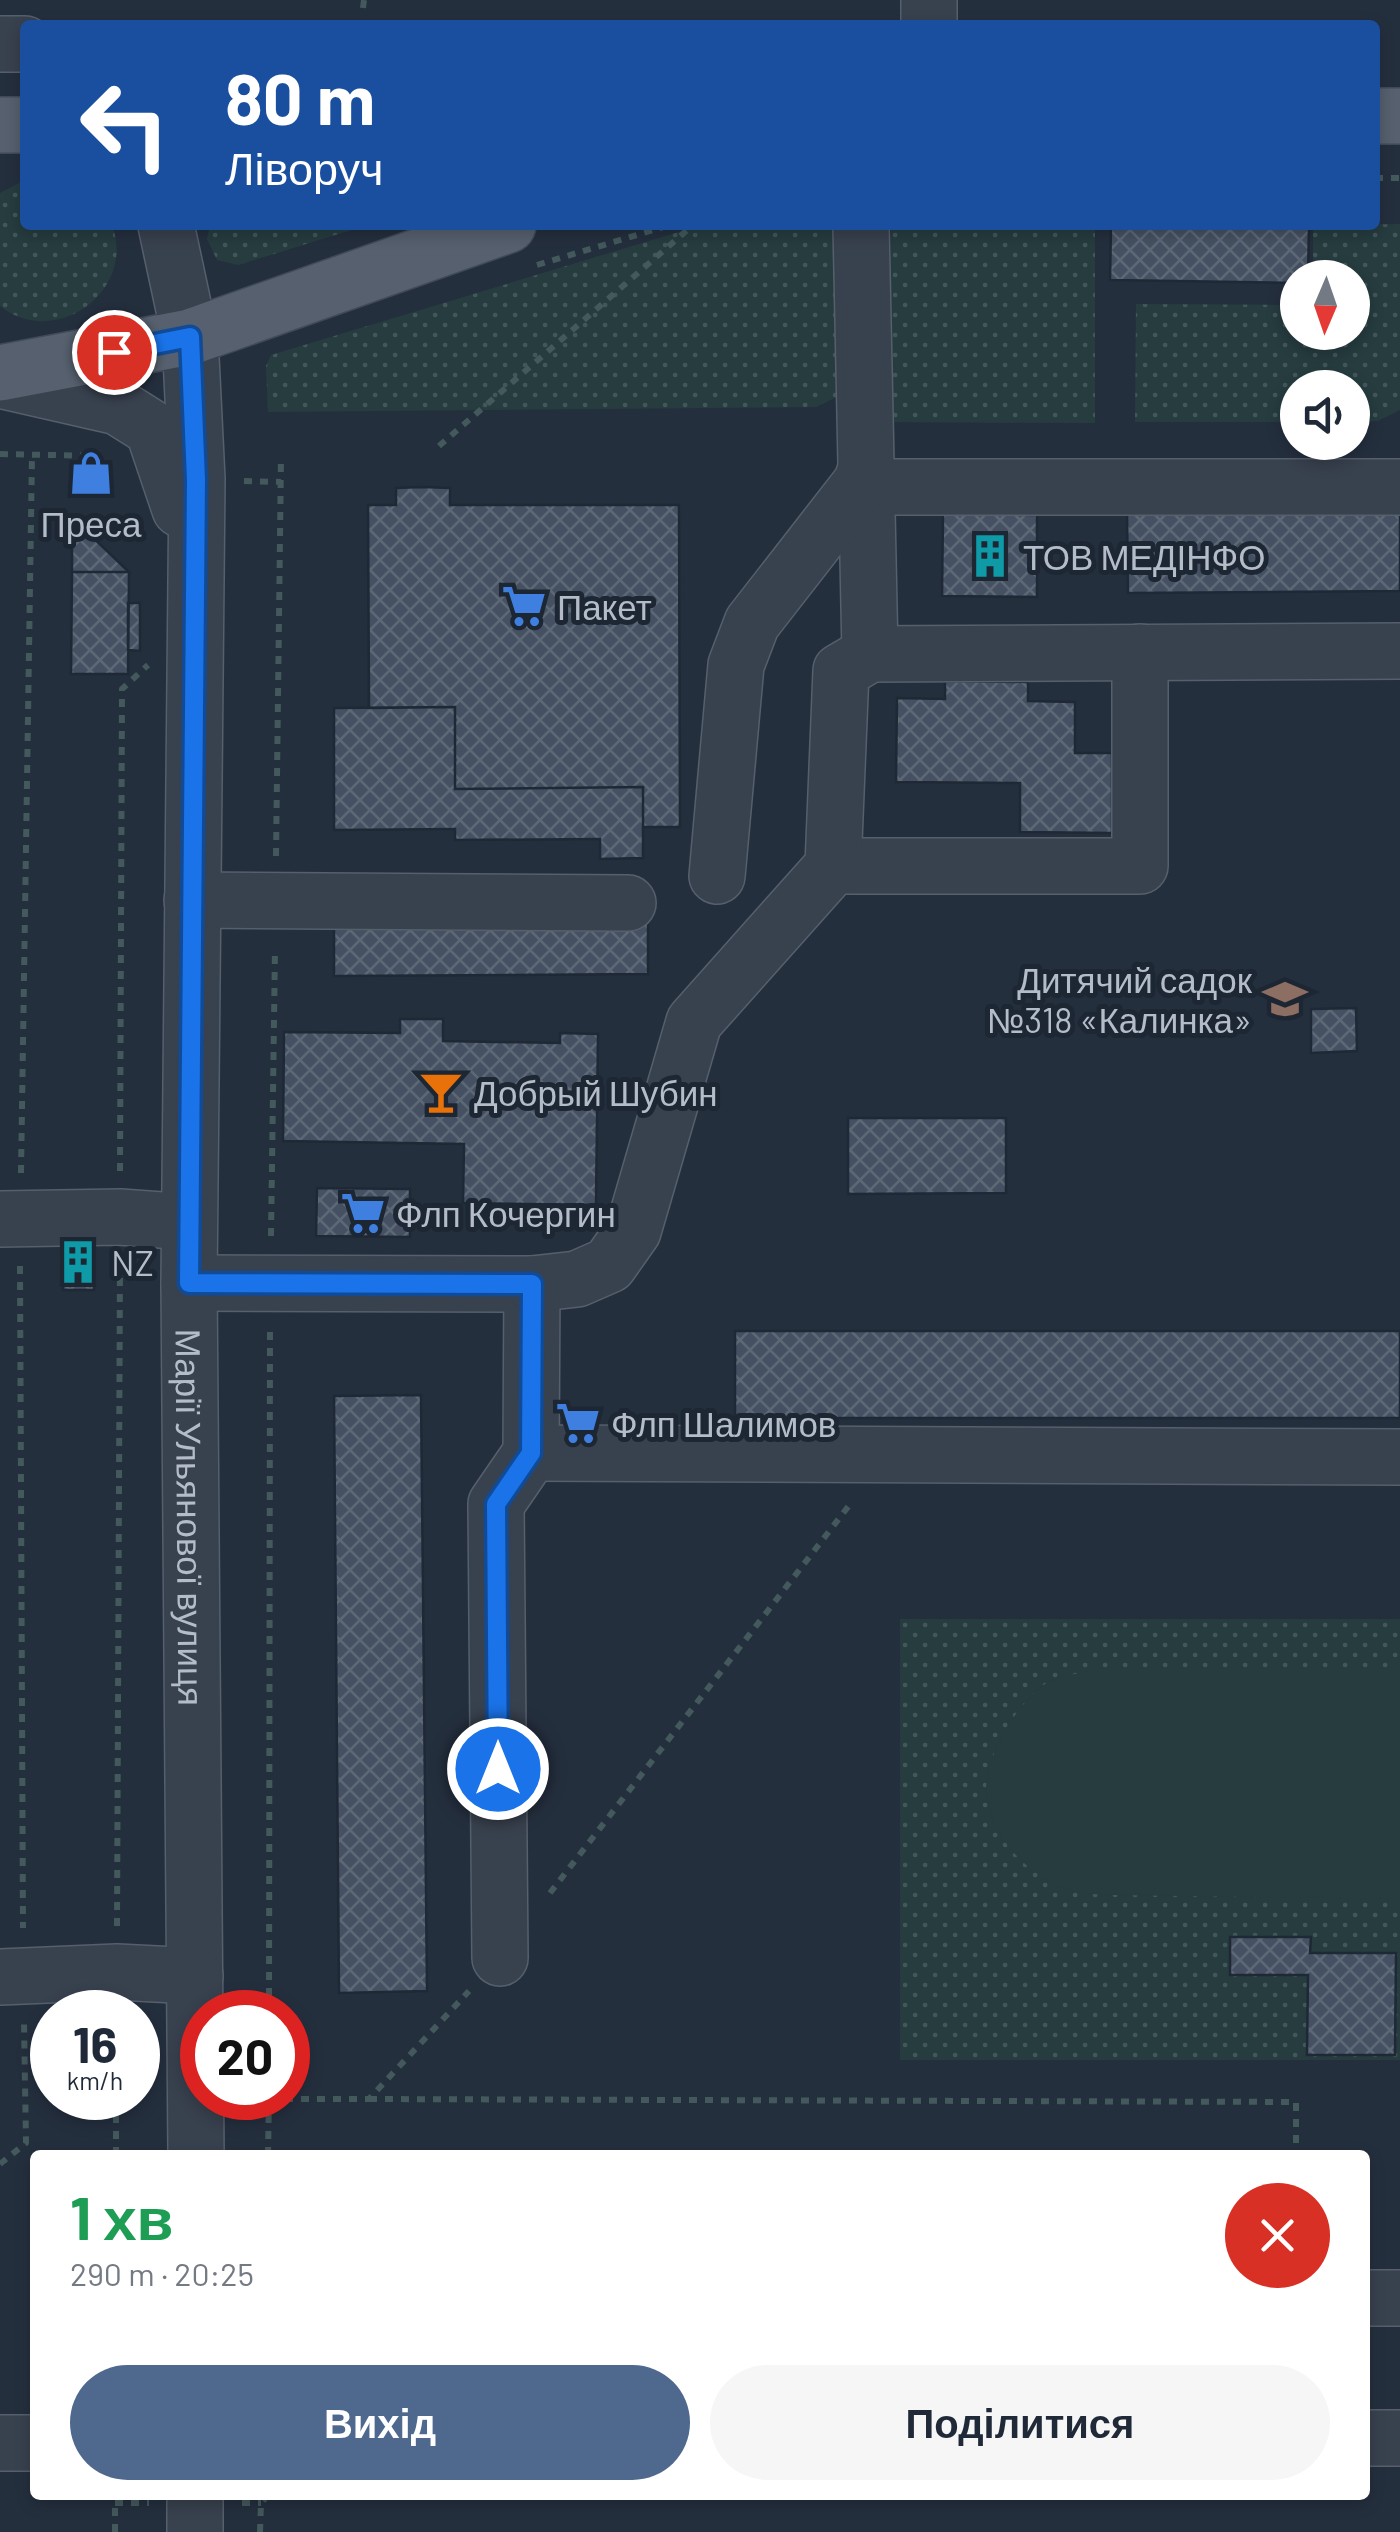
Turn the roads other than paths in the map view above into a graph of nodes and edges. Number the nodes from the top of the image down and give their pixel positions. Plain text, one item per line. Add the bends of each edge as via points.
1 (167, 230) edge
2 (861, 230) edge
3 (514, 247) edge
4 (190, 337) junction
5 (0, 376) edge
6 (866, 478) junction
7 (1400, 488) edge
8 (196, 560) junction
9 (1400, 651) edge
10 (1140, 652) junction
11 (870, 654) junction
12 (833, 866) junction
13 (717, 876) dead end
14 (192, 900) junction
15 (628, 903) dead end
16 (10, 1220) edge
17 (189, 1222) junction
18 (189, 1283) junction
19 (532, 1284) junction
20 (531, 1453) junction
21 (1400, 1457) edge
22 (500, 1958) road end
23 (195, 1976) junction
24 (12, 1977) edge
25 (196, 2150) edge
26 (1370, 2298) edge
27 (1400, 2298) edge
28 (1370, 2438) edge
29 (1400, 2438) edge
30 (0, 2443) edge
31 (30, 2443) edge
32 (195, 2500) edge
33 (195, 2532) edge

1 - 4 street, Марії Ульянової вулиця
2 - 6 street
3 - 4 main road
4 - 5 main road
4 - 8 street, Марії Ульянової вулиця
5 - 8 street via 118,407 152,429
6 - 7 street
6 - 11 street
6 - 13 street via 752,623 736,665
8 - 14 street, Марії Ульянової вулиця
9 - 10 street
10 - 11 street
10 - 12 street via 1140,866
11 - 12 street via 840,672
12 - 19 street via 694,1022 633,1231 608,1265 577,1280
14 - 15 street
14 - 17 street, Марії Ульянової вулиця
16 - 17 street
17 - 18 street, Марії Ульянової вулиця
18 - 19 street
18 - 23 street, Марії Ульянової вулиця
19 - 20 street
20 - 21 street
20 - 22 street via 496,1504
23 - 24 street
23 - 25 street, Марії Ульянової вулиця
26 - 27 street
28 - 29 street
30 - 31 street
32 - 33 street

